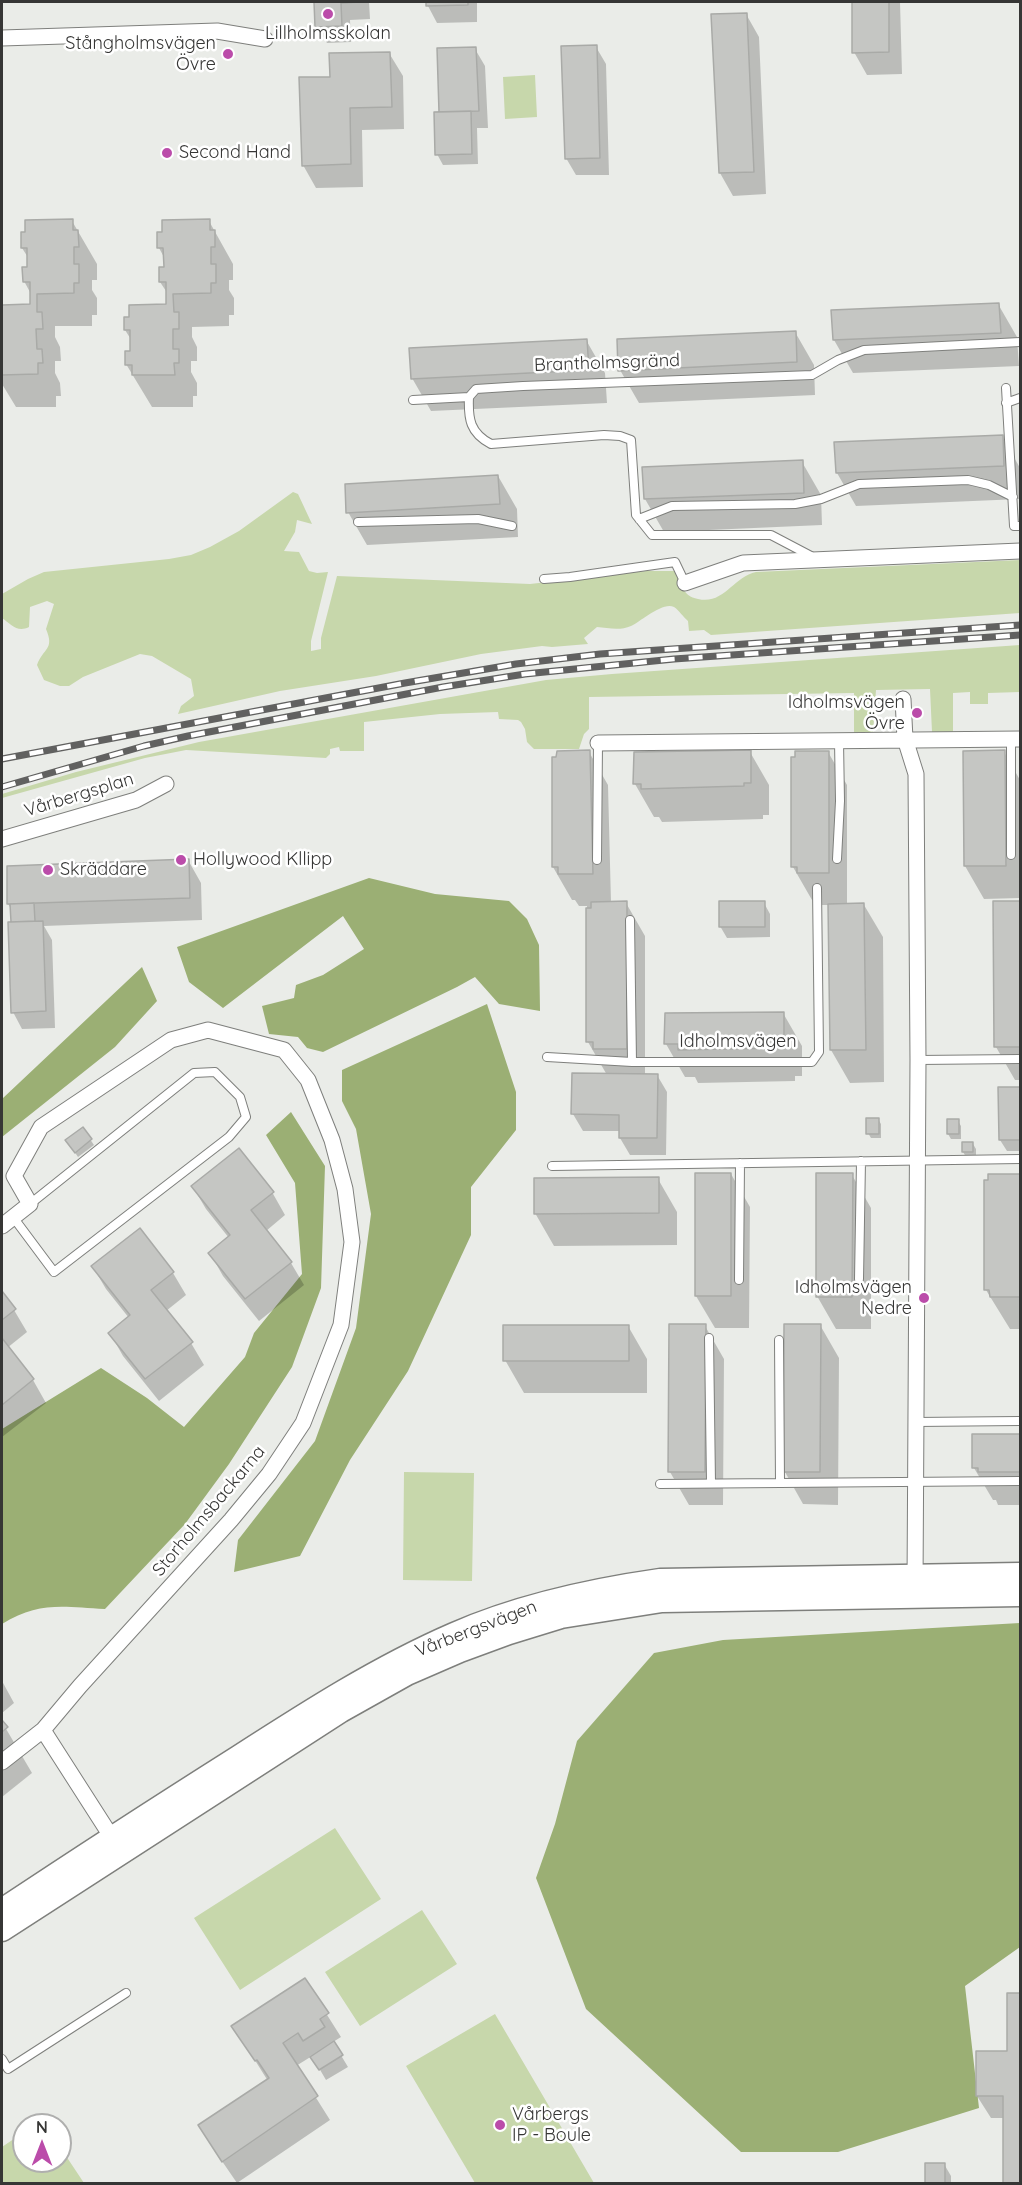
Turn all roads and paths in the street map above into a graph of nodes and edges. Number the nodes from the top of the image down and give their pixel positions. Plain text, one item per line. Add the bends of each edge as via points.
1 (2, 38) edge
2 (265, 39) dead end
3 (1020, 342) edge
4 (1006, 388) dead end
5 (469, 397) junction
6 (1020, 398) edge
7 (413, 400) dead end
8 (1006, 403) junction
9 (1013, 497) junction
10 (639, 519) junction
11 (358, 522) dead end
12 (512, 526) dead end
13 (1020, 526) edge
14 (1020, 551) edge
15 (814, 559) junction
16 (544, 579) dead end
17 (685, 583) joint
18 (903, 699) dead end
19 (905, 739) junction
20 (1016, 739) edge
21 (839, 741) junction
22 (598, 742) joint
23 (166, 784) dead end
24 (2, 839) edge
25 (1011, 855) dead end
26 (837, 859) dead end
27 (597, 860) dead end
28 (818, 888) dead end
29 (630, 920) dead end
30 (547, 1057) dead end
31 (1020, 1059) edge
32 (918, 1060) junction
33 (633, 1062) junction
34 (1020, 1159) edge
35 (861, 1161) junction
36 (917, 1161) junction
37 (740, 1163) junction
38 (552, 1166) dead end
39 (30, 1204) junction
40 (7, 1221) edge
41 (859, 1279) dead end
42 (739, 1280) dead end
43 (709, 1338) dead end
44 (779, 1340) dead end
45 (1020, 1421) edge
46 (915, 1422) junction
47 (1020, 1481) edge
48 (915, 1482) junction
49 (711, 1483) junction
50 (780, 1483) junction
51 (660, 1484) dead end
52 (1020, 1574) edge
53 (915, 1585) junction
54 (1020, 1595) edge
55 (43, 1730) junction
56 (2, 1762) edge
57 (117, 1845) junction
58 (2, 1910) edge
59 (2, 1930) edge
60 (126, 1993) dead end
61 (2, 2059) edge

1 - 2 street via 217,31
3 - 5 lane, Brantholmsgränd via 864,350 812,375 476,389
4 - 8 lane
5 - 7 lane, Brantholmsgränd
5 - 10 lane via 468,418 480,438 491,444 604,435 631,440
6 - 8 lane
8 - 9 lane
9 - 10 lane via 968,480 859,484 795,504 672,506
9 - 13 lane via 1014,526
10 - 15 lane via 652,535 771,535
11 - 12 lane via 478,519
14 - 15 street
15 - 17 street via 743,563
16 - 17 lane via 675,561
18 - 19 street
19 - 20 street
19 - 21 street
19 - 32 street via 916,774
20 - 25 lane
21 - 22 street
21 - 26 lane
22 - 27 lane
23 - 24 street, Vårbergsplan via 136,800
28 - 33 lane, Idholmsvägen via 819,1052 812,1062
29 - 33 lane
30 - 33 lane, Idholmsvägen
31 - 32 lane
32 - 36 street
34 - 36 lane
35 - 36 lane
35 - 37 lane
35 - 41 lane
36 - 46 street
37 - 38 lane
37 - 42 lane
39 - 40 street
39 - 40 lane via 194,1073 216,1072 240,1097 246,1117 229,1137 54,1272
39 - 55 street, Storholmsbackarna via 14,1176 41,1127 171,1040 208,1030 284,1050 308,1080 332,1140 345,1189 352,1242 341,1325 303,1423 269,1474 231,1520
43 - 49 lane
44 - 50 lane
45 - 46 lane
46 - 48 street
47 - 48 lane
48 - 50 lane
48 - 53 street
49 - 50 lane
49 - 51 lane
52 - 53 street, Vårbergsvägen
53 - 54 street, Vårbergsvägen
53 - 57 street, Vårbergsvägen via 660,1580 599,1589 504,1615 454,1634 332,1696
55 - 56 street, Storholmsbackarna
55 - 57 street
57 - 58 street, Vårbergsvägen
57 - 59 street, Vårbergsvägen
60 - 61 lane via 8,2069

